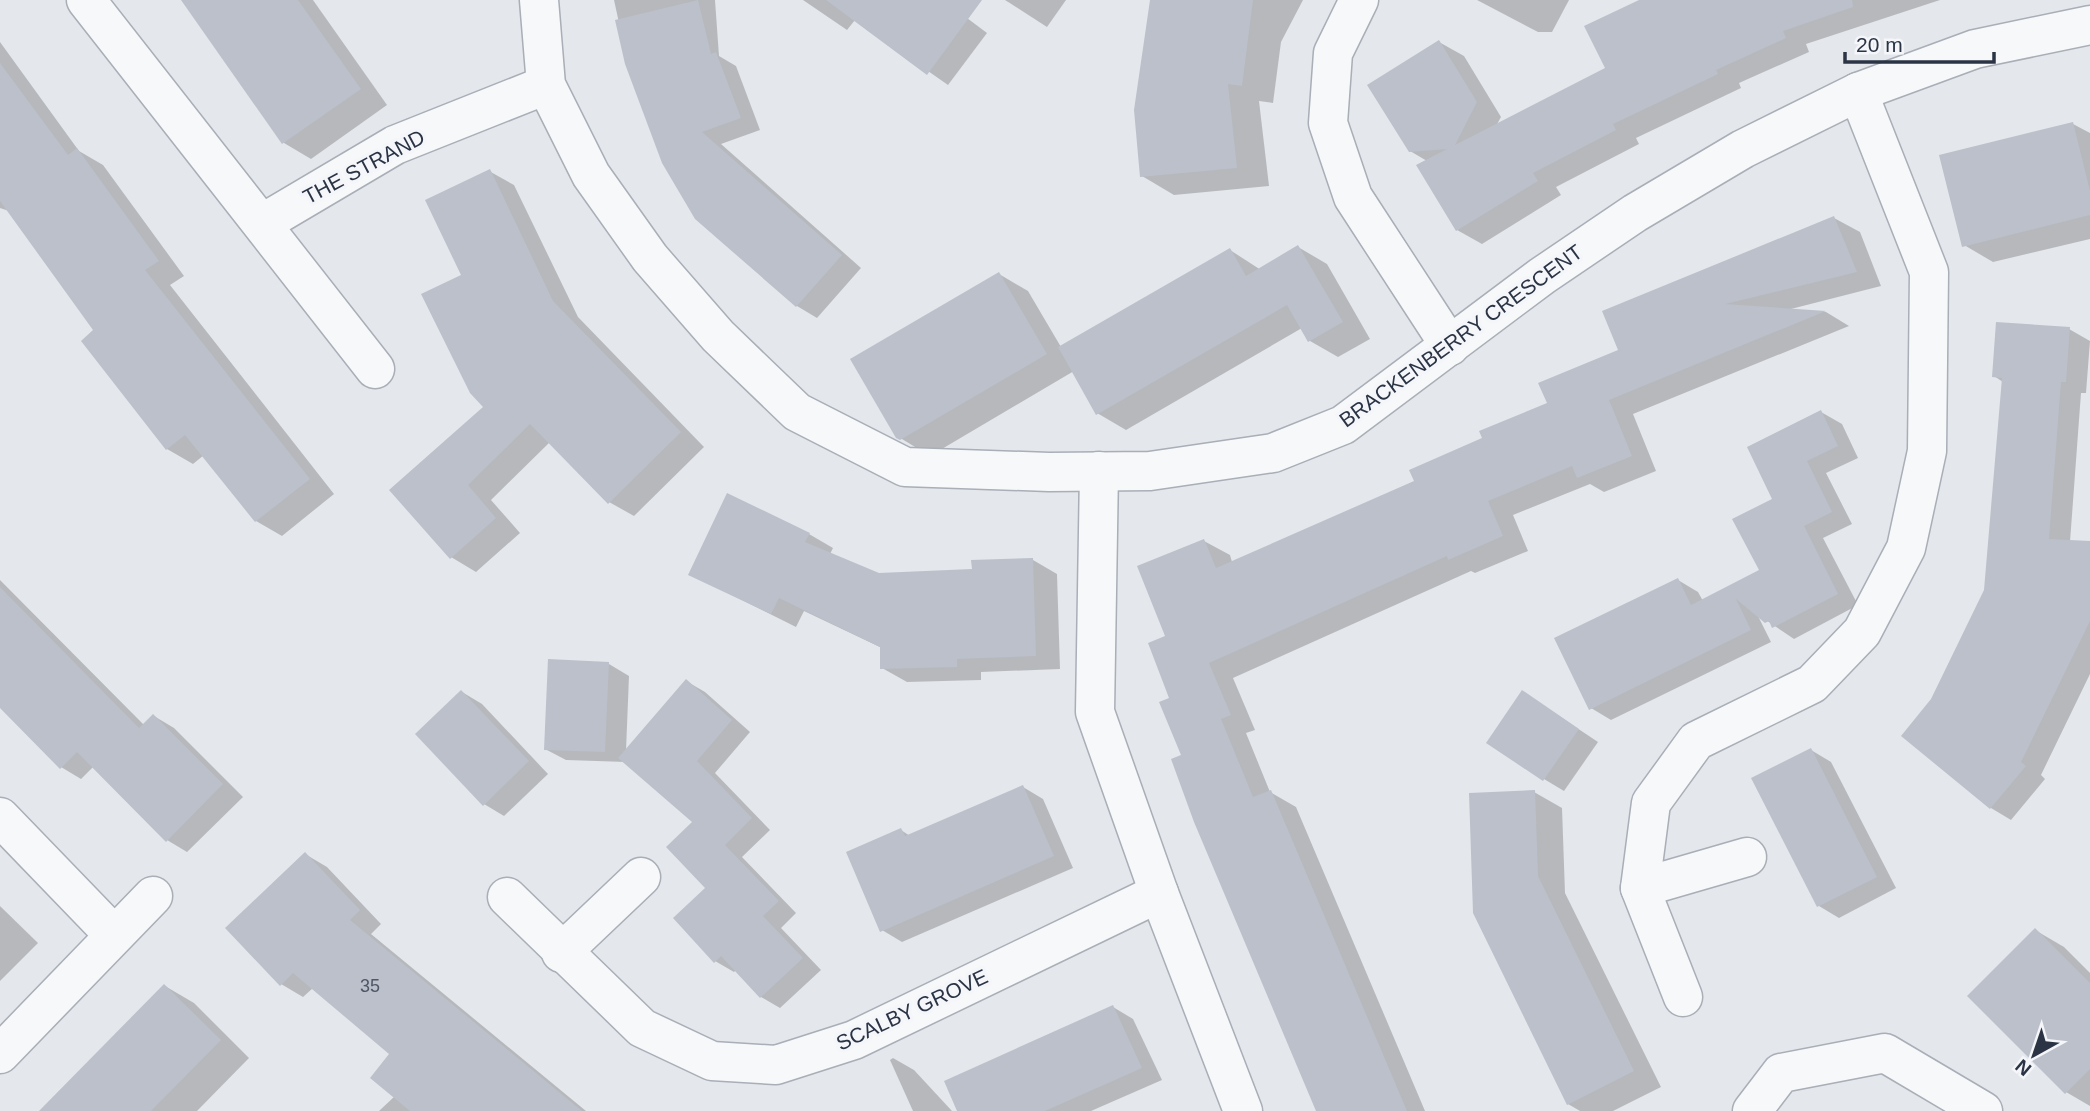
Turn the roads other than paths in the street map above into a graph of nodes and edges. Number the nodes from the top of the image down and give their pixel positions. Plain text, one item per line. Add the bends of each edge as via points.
1 (86, 0) edge
2 (539, 0) edge
3 (1359, 0) edge
4 (2090, 25) edge
5 (546, 85) junction
6 (1858, 92) junction
7 (263, 223) junction
8 (1450, 346) junction
9 (375, 369) dead end
10 (1099, 471) junction
11 (0, 817) edge
12 (1747, 857) dead end
13 (641, 877) dead end
14 (1640, 888) junction
15 (1159, 893) junction
16 (153, 896) dead end
17 (507, 897) dead end
18 (114, 935) junction
19 (561, 953) junction
20 (1683, 998) dead end
21 (0, 1054) edge
22 (1243, 1111) edge
23 (1752, 1111) edge
24 (1983, 1111) edge

1 - 7 street
2 - 5 street, BRACKENBERRY CRESCENT
3 - 8 street via 1333,53 1328,123 1353,197
4 - 6 street, BRACKENBERRY CRESCENT via 1975,49
5 - 7 street, THE STRAND via 395,145
5 - 10 street, BRACKENBERRY CRESCENT via 591,176 650,258 718,336 797,412 905,467
6 - 8 street, BRACKENBERRY CRESCENT via 1743,149 1635,213
6 - 14 street via 1929,272 1927,451 1906,548 1862,632 1812,684 1696,741 1651,803
7 - 9 street
8 - 10 street, BRACKENBERRY CRESCENT via 1343,425 1273,453 1150,471
10 - 15 street via 1095,712
11 - 18 street
12 - 14 street
13 - 19 street
14 - 20 street
15 - 19 street, SCALBY GROVE via 854,1040 776,1065 712,1061 642,1028
15 - 22 street
16 - 18 street
17 - 19 street, SCALBY GROVE
18 - 21 street
23 - 24 street via 1781,1073 1885,1054

